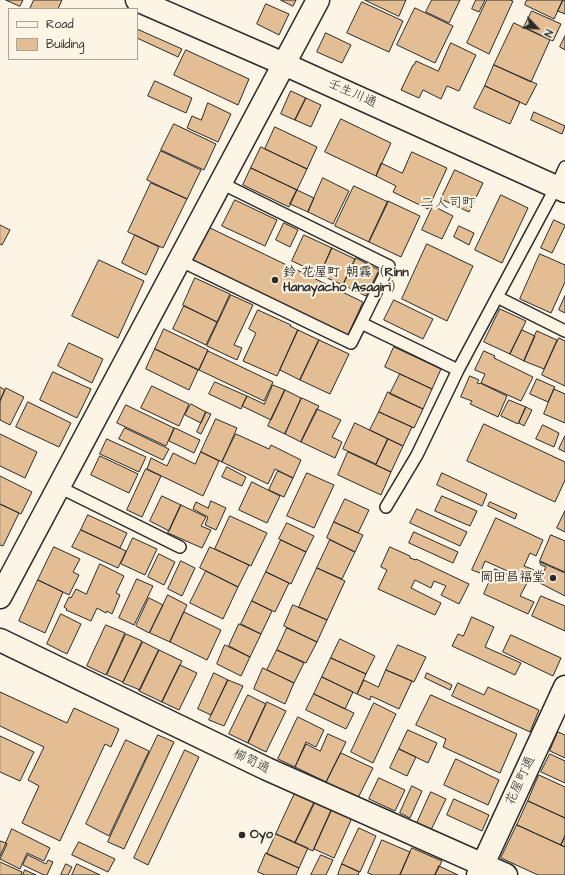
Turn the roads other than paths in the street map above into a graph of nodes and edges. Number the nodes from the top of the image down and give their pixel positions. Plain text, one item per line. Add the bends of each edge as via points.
1 (137, 0) edge
2 (318, 0) edge
3 (284, 64) junction
4 (565, 167) edge
5 (221, 183) junction
6 (560, 189) edge
7 (179, 260) junction
8 (497, 297) junction
9 (361, 323) junction
10 (565, 331) edge
11 (458, 370) junction
12 (59, 487) junction
13 (386, 507) dead end
14 (180, 547) dead end
15 (0, 598) edge
16 (0, 640) edge
17 (565, 687) edge
18 (480, 870) edge
19 (506, 875) edge

1 - 3 street, 壬生川通
2 - 3 street
3 - 5 street
3 - 6 street, 壬生川通
4 - 6 lane
5 - 7 street
5 - 9 lane via 389,266
6 - 8 lane
7 - 9 lane via 351,343
7 - 12 street
8 - 10 lane
8 - 11 lane
9 - 11 lane
11 - 13 lane via 417,455
12 - 14 lane
12 - 15 street
16 - 18 street, 櫛笥通
17 - 18 street, 花屋町通
18 - 19 street, 櫛笥通

